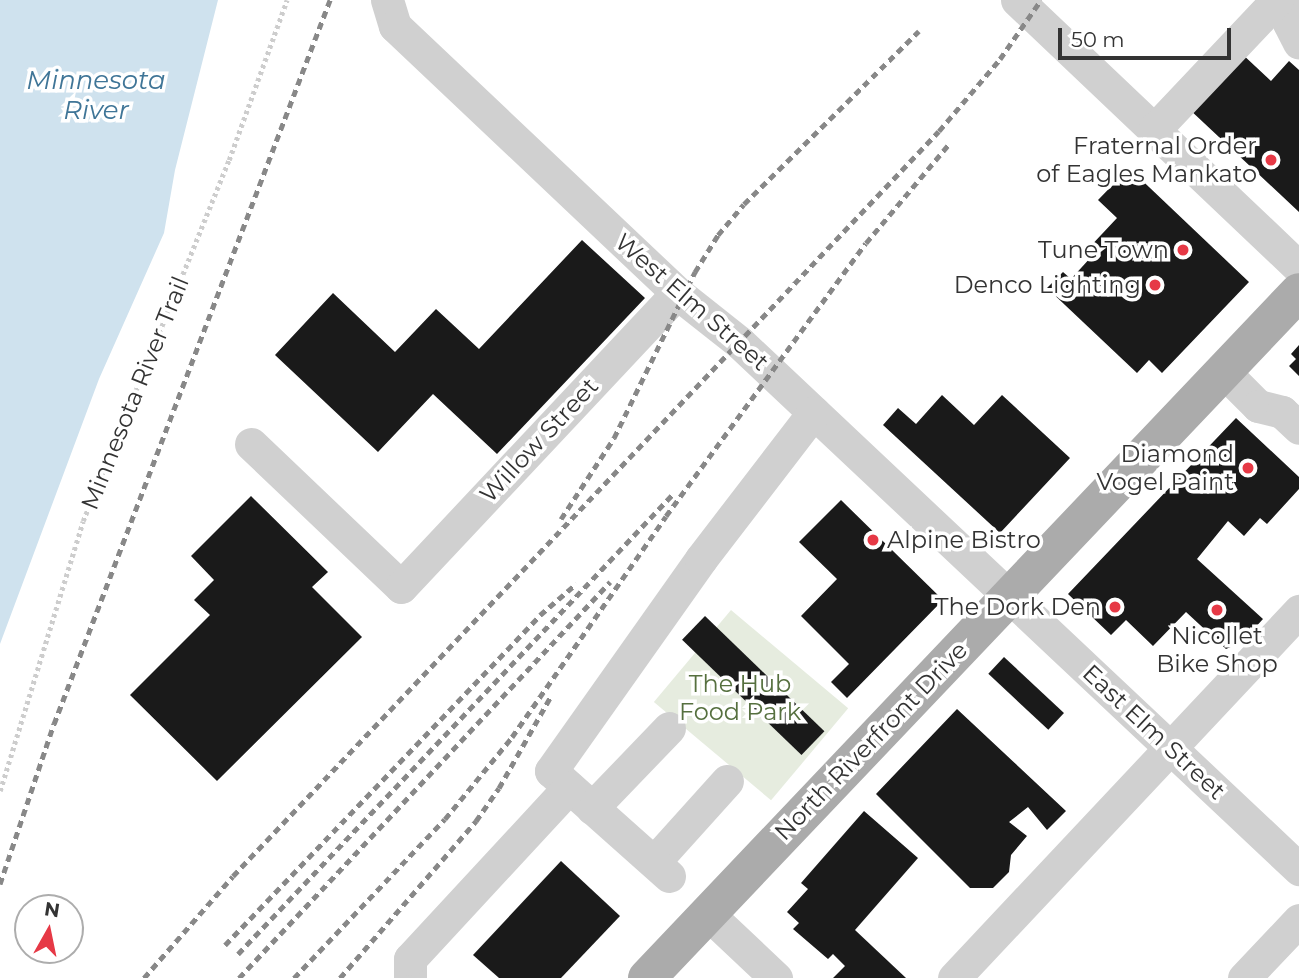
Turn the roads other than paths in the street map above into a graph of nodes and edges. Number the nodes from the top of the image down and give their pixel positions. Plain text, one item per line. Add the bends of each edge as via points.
1 (387, 0) edge
2 (1017, 0) edge
3 (1278, 0) edge
4 (1299, 9) edge
5 (1299, 43) edge
6 (1154, 130) junction
7 (1299, 268) edge
8 (1299, 292) edge
9 (677, 293) junction
10 (1223, 371) junction
11 (814, 412) junction
12 (1299, 428) edge
13 (251, 444) dead end
14 (1009, 596) junction
15 (1299, 611) edge
16 (669, 728) dead end
17 (1172, 749) junction
18 (727, 781) dead end
19 (580, 797) junction
20 (1299, 869) edge
21 (708, 913) junction
22 (1299, 920) edge
23 (410, 978) edge
24 (647, 978) edge
25 (776, 978) edge
26 (954, 978) edge
27 (1244, 978) edge

1 - 9 street, West Elm Street via 395,26
2 - 6 street
3 - 6 street
4 - 5 street via 1289,23
6 - 7 street
8 - 10 main road, North Riverfront Drive
9 - 11 street, West Elm Street via 740,343
9 - 13 street, Willow Street via 401,587
10 - 12 street via 1258,406 1282,412
10 - 14 main road, North Riverfront Drive
11 - 14 street, West Elm Street
11 - 19 street via 701,559 551,771
14 - 17 street, East Elm Street
14 - 21 main road, North Riverfront Drive
15 - 17 street
16 - 19 street
17 - 20 street, East Elm Street
17 - 26 street
18 - 19 street via 661,869
19 - 23 street via 410,959
21 - 24 main road, North Riverfront Drive
21 - 25 street
22 - 27 street

